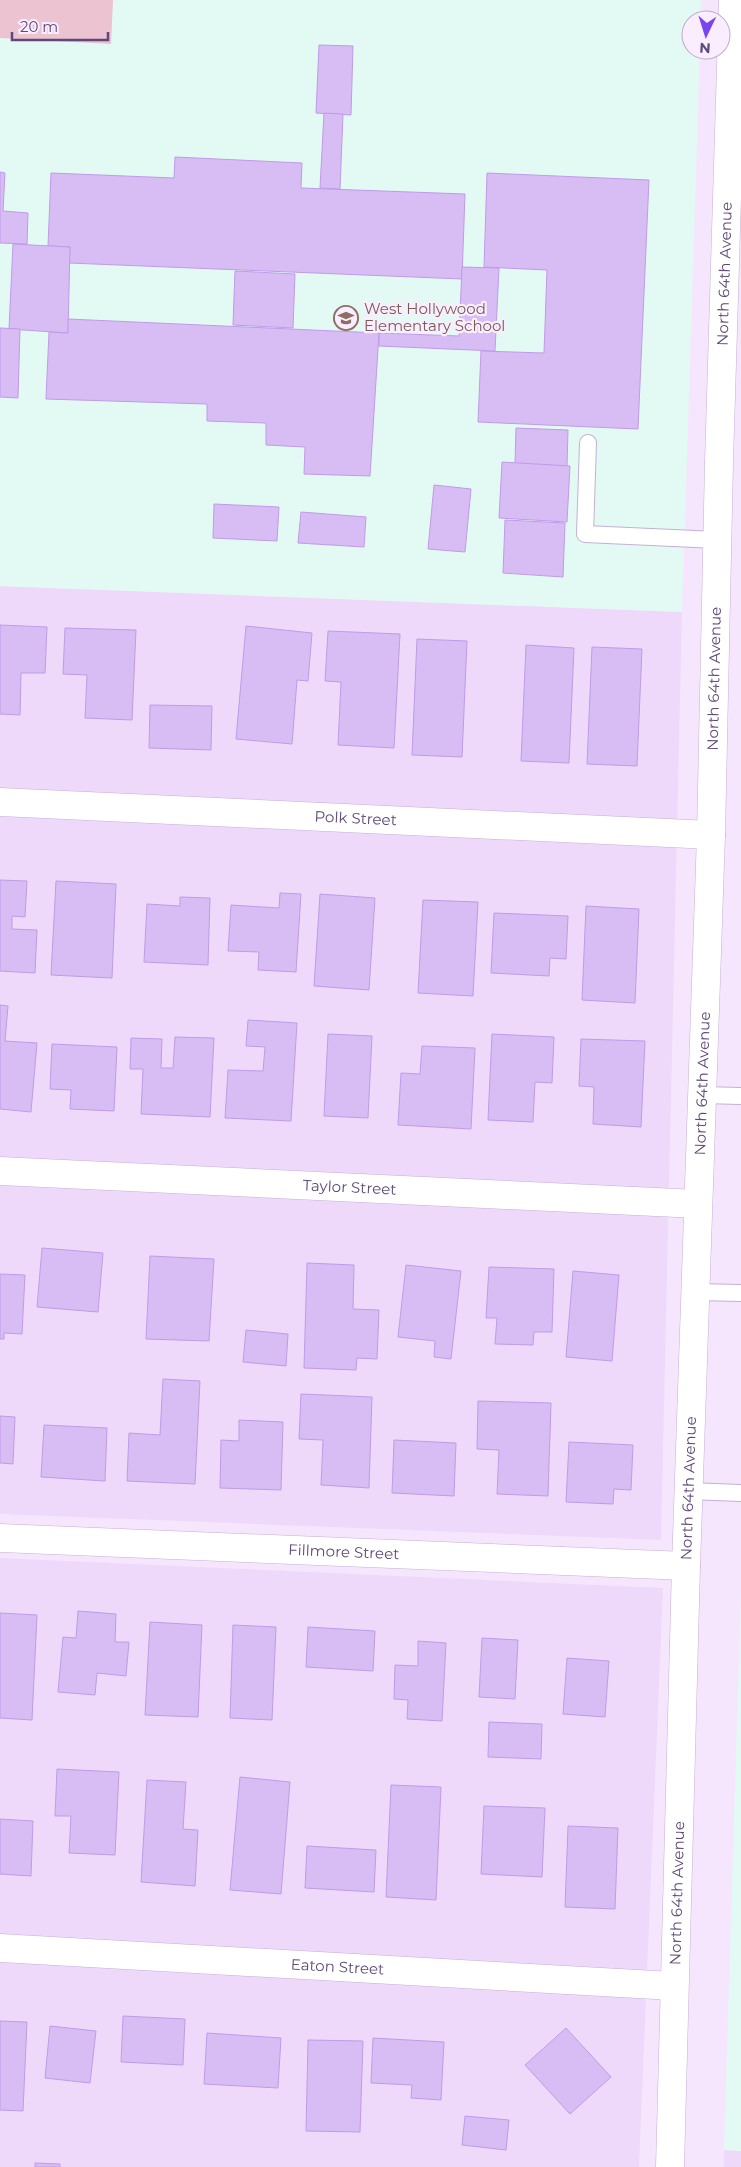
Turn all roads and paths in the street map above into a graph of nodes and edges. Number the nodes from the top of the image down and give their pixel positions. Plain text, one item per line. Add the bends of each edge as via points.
1 (732, 0) edge
2 (588, 443) dead end
3 (717, 540) junction
4 (0, 802) edge
5 (711, 835) junction
6 (702, 1095) junction
7 (741, 1096) edge
8 (0, 1171) edge
9 (698, 1204) junction
10 (695, 1292) junction
11 (741, 1293) edge
12 (688, 1491) junction
13 (741, 1493) edge
14 (0, 1538) edge
15 (686, 1566) junction
16 (0, 1948) edge
17 (673, 1986) junction
18 (670, 2167) edge

1 - 3 street, North 64th Avenue
2 - 3 lane via 585,534
3 - 5 street, North 64th Avenue
4 - 5 street, Polk Street
5 - 6 street, North 64th Avenue
6 - 7 lane
6 - 9 street, North 64th Avenue
8 - 9 street, Taylor Street
9 - 10 street, North 64th Avenue
10 - 11 lane
10 - 12 street, North 64th Avenue
12 - 13 lane
12 - 15 street, North 64th Avenue
14 - 15 street, Fillmore Street
15 - 17 street, North 64th Avenue
16 - 17 street, Eaton Street
17 - 18 street, North 64th Avenue

